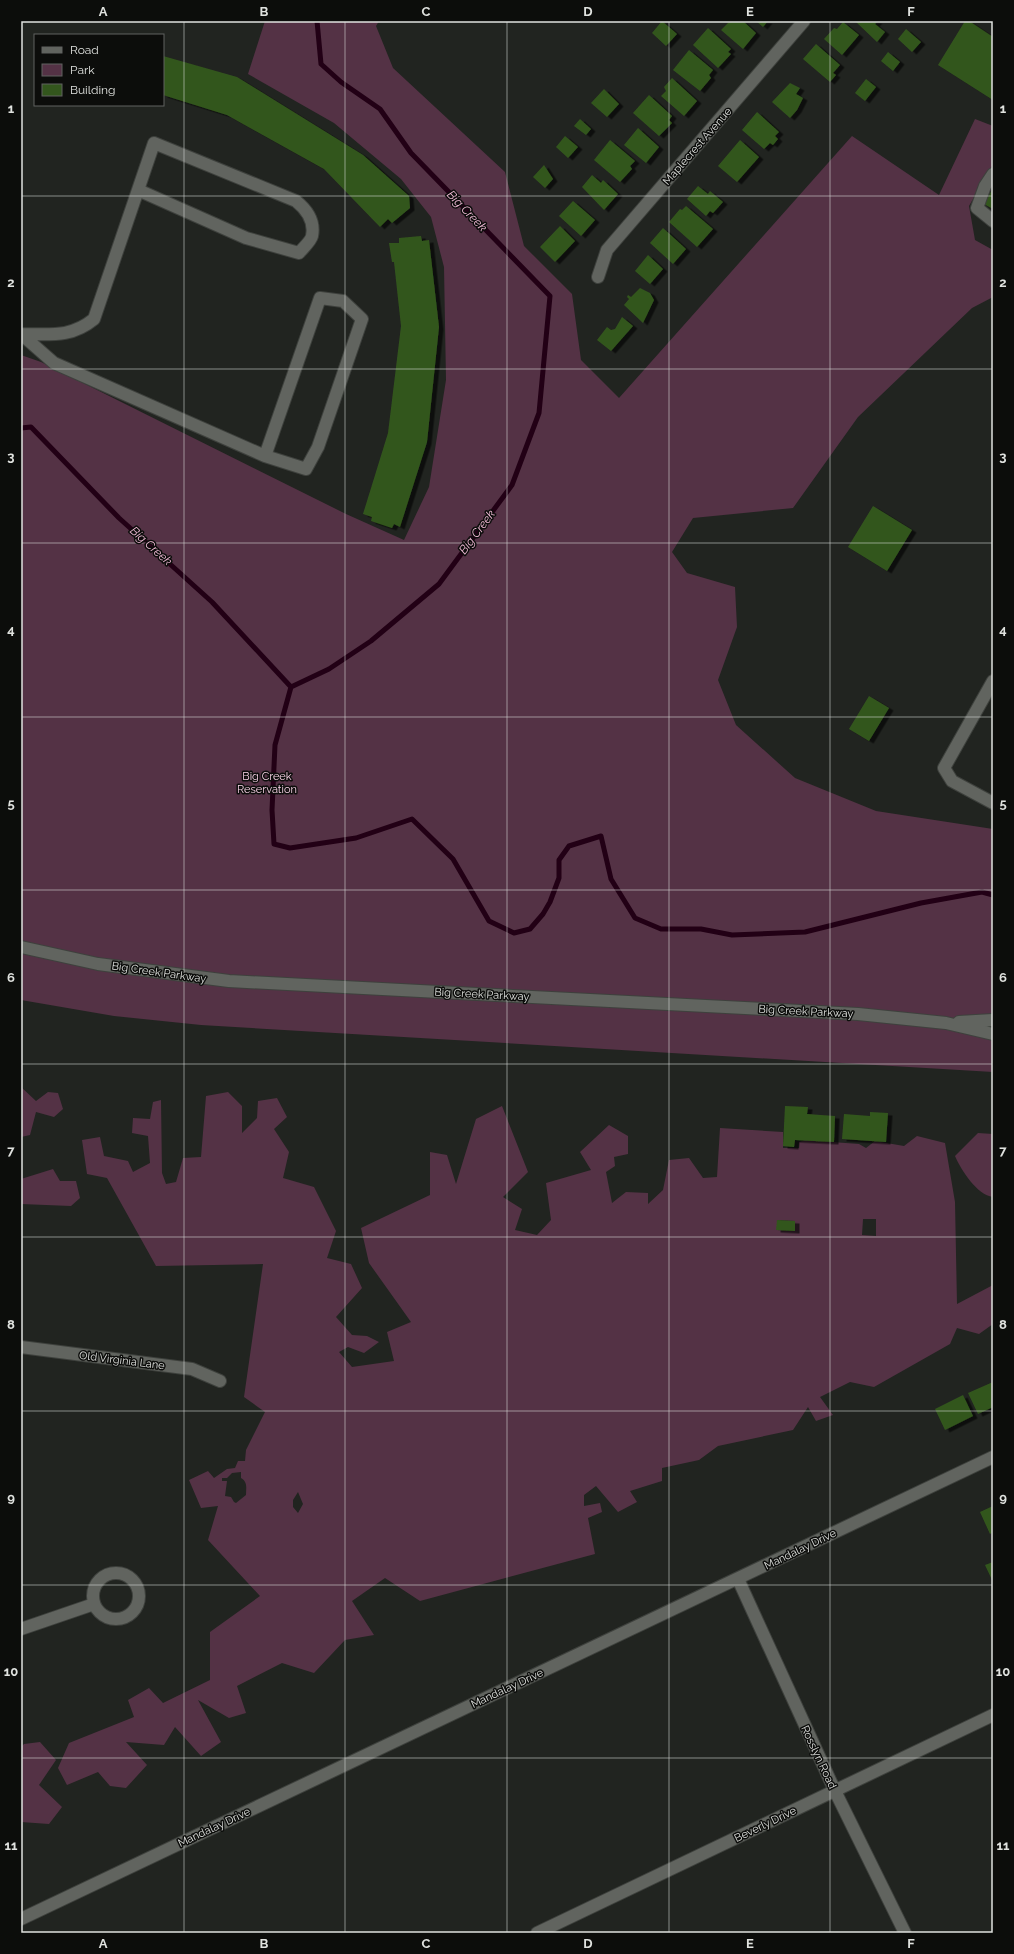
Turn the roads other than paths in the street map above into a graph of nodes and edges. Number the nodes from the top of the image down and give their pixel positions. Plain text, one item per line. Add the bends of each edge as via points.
1 (804, 21) edge
2 (993, 174) edge
3 (138, 190) junction
4 (993, 221) edge
5 (598, 277) dead end
6 (21, 334) edge
7 (264, 456) junction
8 (993, 681) edge
9 (993, 803) edge
10 (21, 947) edge
11 (993, 1020) edge
12 (946, 1023) junction
13 (993, 1034) edge
14 (21, 1347) edge
15 (220, 1381) dead end
16 (993, 1457) edge
17 (738, 1578) junction
18 (94, 1604) dead end
19 (21, 1629) edge
20 (993, 1715) edge
21 (835, 1791) junction
22 (21, 1919) edge
23 (537, 1933) edge
24 (904, 1933) edge

1 - 5 street, Maplecrest Avenue via 607,250
2 - 4 street via 985,186 977,208
3 - 3 street via 154,143 296,201 305,208 312,222 312,237 299,253 246,238
3 - 6 street via 94,319 82,328 65,334
6 - 7 street via 54,363
7 - 7 street via 306,469 318,447 362,319 343,301 320,298
8 - 9 street via 944,768 952,781
10 - 12 street, Big Creek Parkway via 98,964 229,981 858,1014
11 - 12 street, Big Creek Parkway
12 - 13 street, Big Creek Parkway
14 - 15 street, Old Virginia Lane via 192,1369
16 - 17 street, Mandalay Drive
17 - 21 street, Rosslyn Road
17 - 22 street, Mandalay Drive
18 - 19 street
20 - 21 street, Beverly Drive
21 - 23 street, Beverly Drive
21 - 24 street, Rosslyn Road

